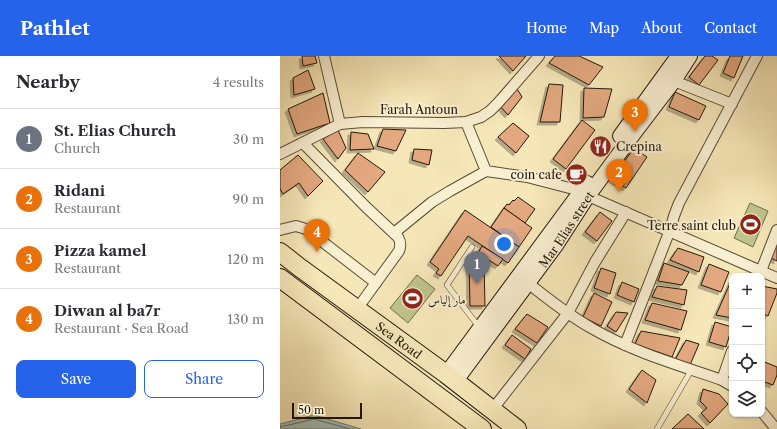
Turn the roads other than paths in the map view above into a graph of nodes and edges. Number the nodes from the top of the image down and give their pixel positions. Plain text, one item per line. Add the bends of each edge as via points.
1 (324, 56) edge
2 (539, 56) edge
3 (678, 56) edge
4 (690, 56) edge
5 (757, 56) edge
6 (674, 80) junction
7 (732, 104) junction
8 (466, 122) junction
9 (340, 124) junction
10 (303, 143) junction
11 (280, 154) edge
12 (486, 171) junction
13 (585, 194) junction
14 (626, 212) junction
15 (280, 230) edge
16 (670, 230) junction
17 (777, 230) edge
18 (394, 233) junction
19 (472, 247) dead end
20 (280, 252) edge
21 (760, 273) edge
22 (765, 274) edge
23 (280, 278) edge
24 (777, 278) edge
25 (376, 283) junction
26 (528, 283) junction
27 (358, 309) junction
28 (568, 313) junction
29 (480, 328) junction
30 (394, 336) junction
31 (625, 344) junction
32 (381, 353) junction
33 (729, 360) edge
34 (692, 369) junction
35 (451, 378) junction
36 (722, 380) junction
37 (729, 384) edge
38 (492, 410) junction
39 (765, 416) edge
40 (482, 429) edge
41 (517, 429) edge
42 (657, 429) edge
43 (776, 429) edge

1 - 9 street
2 - 8 street, Farah Antoun via 490,111
3 - 13 street, Mar Elias street via 654,87
4 - 6 street, Mar Elias street
5 - 7 street
6 - 7 street
6 - 13 street, Mar Elias street
7 - 16 street via 679,203
8 - 9 street, Farah Antoun
8 - 12 street
9 - 10 street, Farah Antoun
10 - 11 street, Farah Antoun
10 - 18 street
12 - 13 street via 527,177
12 - 18 street via 432,202
13 - 14 street
13 - 26 street, Mar Elias street via 557,244
13 - 29 street, Mar Elias street
14 - 16 street
14 - 28 street
15 - 25 street via 296,226 306,229
16 - 21 street
16 - 31 street
17 - 21 street
18 - 25 street via 400,241 400,248
19 - 29 lane via 447,285
20 - 27 highway, Sea Road
22 - 24 street
23 - 32 highway, Sea Road
25 - 27 street
26 - 28 street
26 - 35 street, Mar Elias street
27 - 30 highway, Sea Road
28 - 31 street via 594,330
28 - 38 street
29 - 35 street, Mar Elias street
30 - 32 highway
30 - 35 highway, Sea Road
31 - 34 street
32 - 40 highway, Sea Road
33 - 36 street
34 - 36 street
34 - 42 lane
35 - 38 highway, Sea Road
36 - 37 street
38 - 41 highway, Sea Road
39 - 43 street

